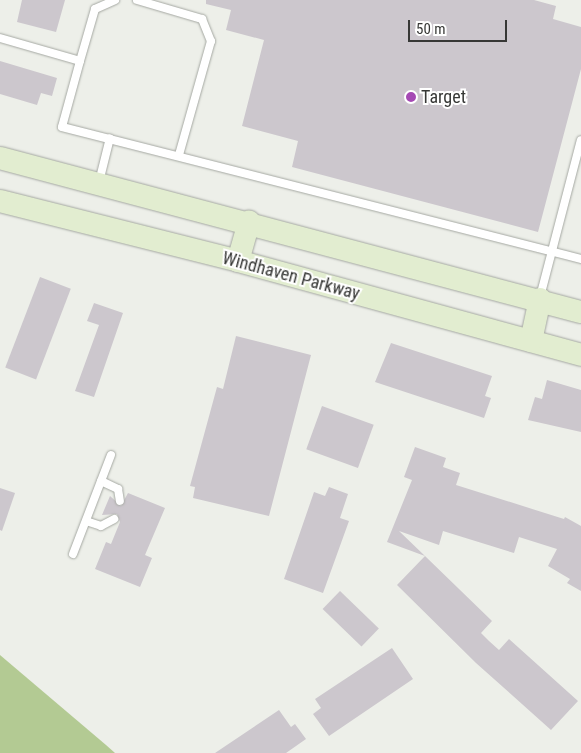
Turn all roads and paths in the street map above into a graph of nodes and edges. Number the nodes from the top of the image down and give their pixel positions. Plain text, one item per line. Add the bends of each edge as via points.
1 (115, 0) edge
2 (137, 0) edge
3 (0, 38) edge
4 (80, 61) junction
5 (110, 138) junction
6 (581, 140) edge
7 (178, 155) junction
8 (0, 158) edge
9 (578, 164) edge
10 (100, 182) junction
11 (0, 201) edge
12 (248, 222) junction
13 (552, 251) junction
14 (581, 258) edge
15 (238, 262) junction
16 (540, 299) junction
17 (581, 312) edge
18 (531, 341) junction
19 (581, 355) edge
20 (111, 455) dead end
21 (101, 481) junction
22 (120, 501) dead end
23 (114, 519) dead end
24 (86, 521) junction
25 (73, 554) dead end

1 - 4 lane via 95,9
2 - 7 lane via 202,19 212,41
3 - 4 lane
4 - 5 lane via 62,127
5 - 7 lane
5 - 10 lane
6 - 9 lane
7 - 13 lane
8 - 10 main road
9 - 13 lane
10 - 12 main road
11 - 15 main road, Windhaven Parkway
12 - 15 main road
12 - 16 main road
13 - 14 lane
13 - 16 lane
15 - 18 main road, Windhaven Parkway
16 - 17 main road
16 - 18 main road
18 - 19 main road, Windhaven Parkway
20 - 21 lane
21 - 22 lane via 118,488
21 - 24 lane
23 - 24 lane via 101,526
24 - 25 lane

